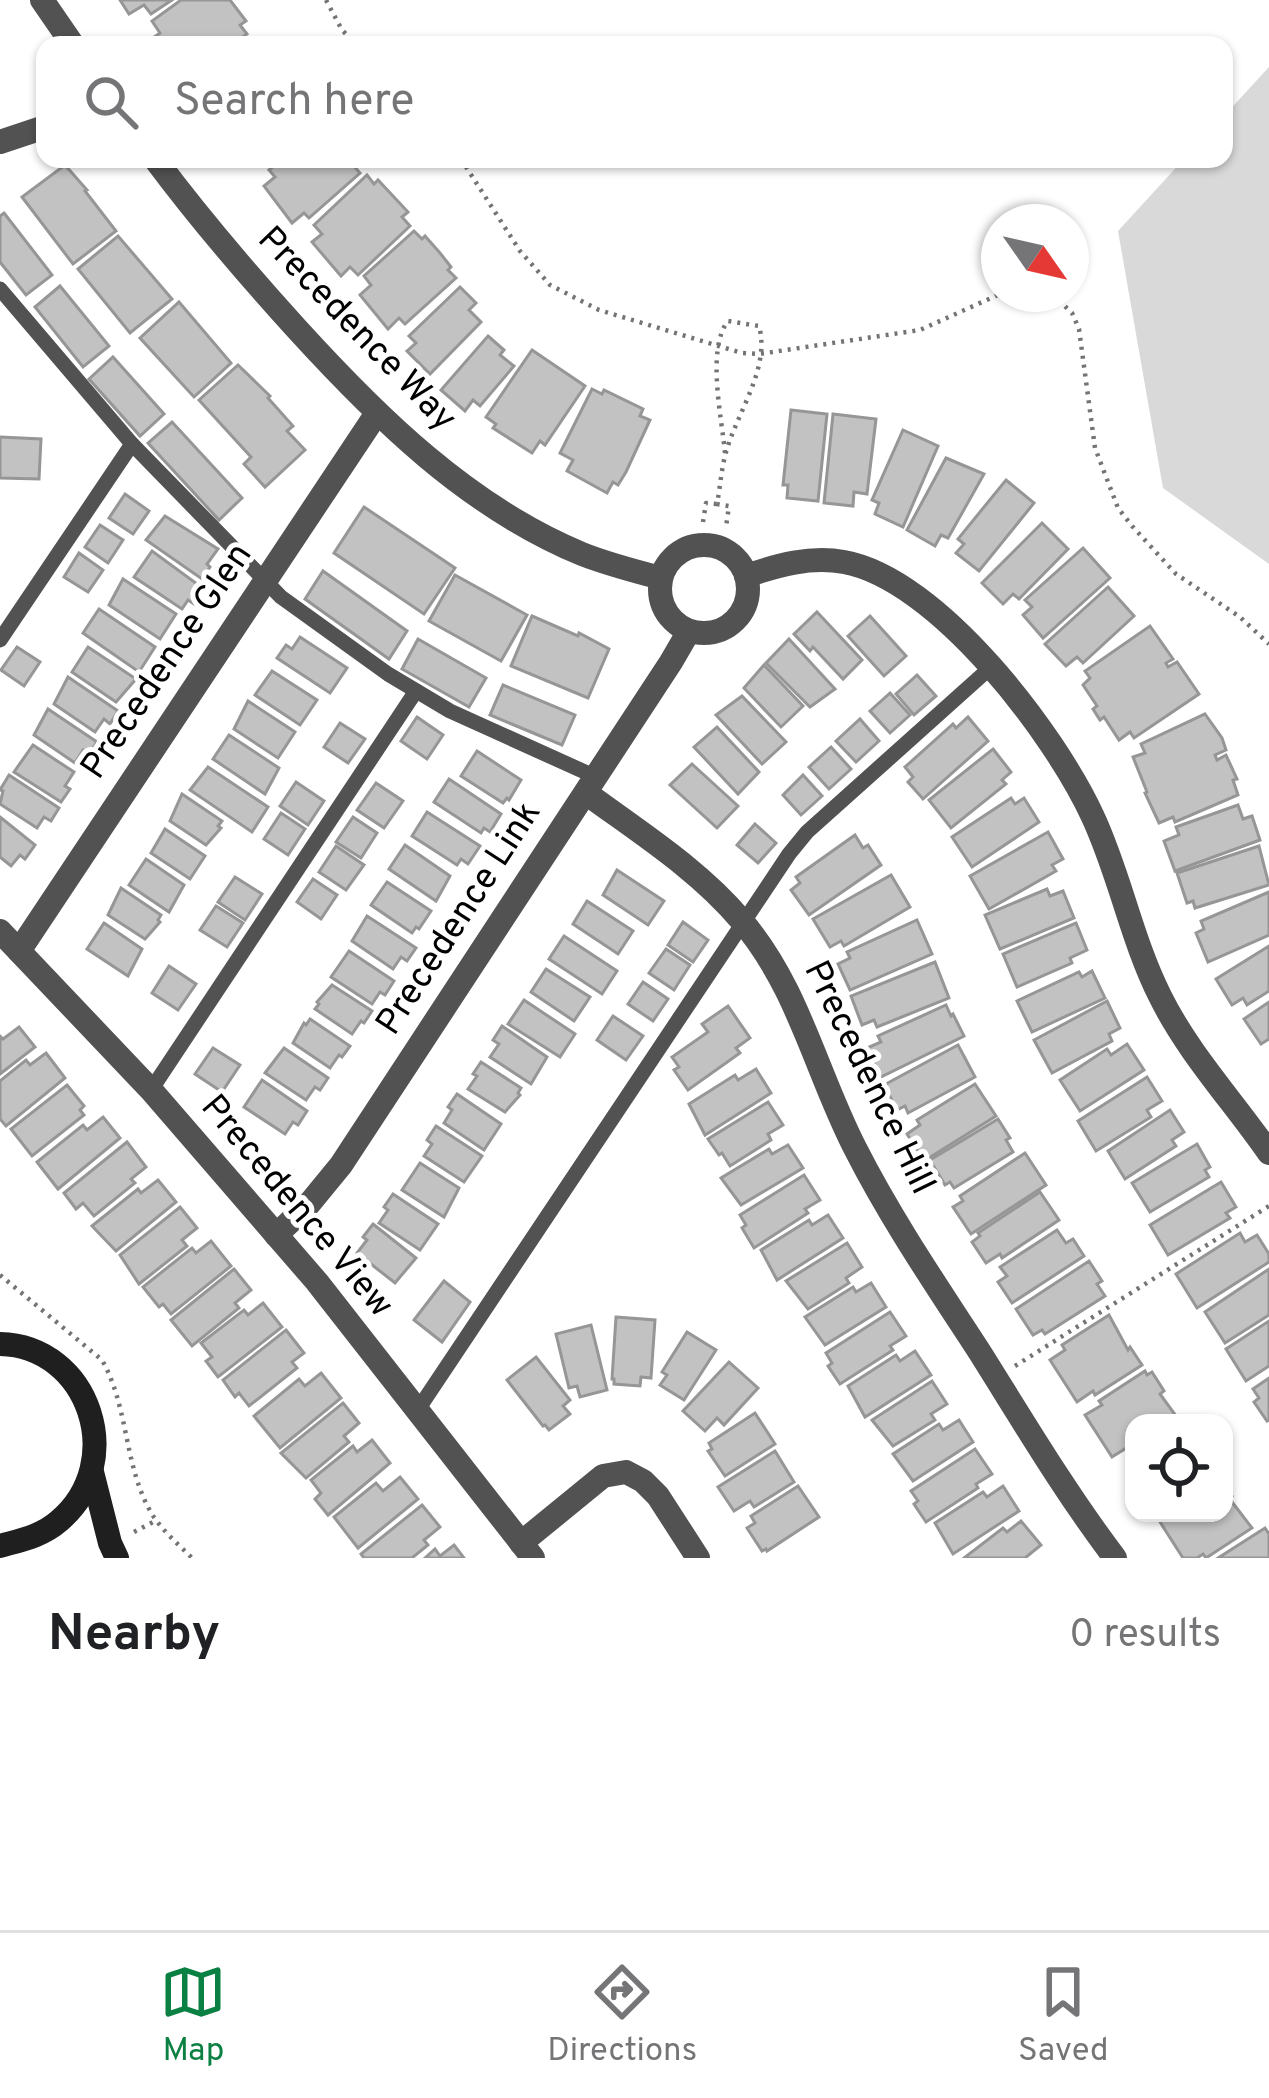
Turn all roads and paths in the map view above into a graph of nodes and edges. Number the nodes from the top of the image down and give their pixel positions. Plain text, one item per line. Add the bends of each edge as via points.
1 (42, 0) edge
2 (326, 0) edge
3 (67, 36) edge
4 (348, 36) edge
5 (36, 130) edge
6 (0, 142) edge
7 (162, 168) edge
8 (467, 168) edge
9 (0, 289) edge
10 (981, 303) edge
11 (1071, 312) edge
12 (719, 346) junction
13 (759, 353) junction
14 (377, 413) junction
15 (132, 444) junction
16 (725, 453) junction
17 (717, 504) junction
18 (703, 523) dead end
19 (726, 527) dead end
20 (746, 576) junction
21 (661, 578) junction
22 (264, 582) junction
23 (689, 631) junction
24 (0, 640) edge
25 (1269, 644) edge
26 (990, 668) junction
27 (416, 691) junction
28 (591, 785) junction
29 (742, 920) junction
30 (0, 932) edge
31 (19, 951) junction
32 (151, 1090) junction
33 (1269, 1153) edge
34 (1269, 1206) edge
35 (276, 1235) junction
36 (0, 1324) edge
37 (12, 1344) edge
38 (1015, 1366) dead end
39 (417, 1411) junction
40 (92, 1472) junction
41 (155, 1521) dead end
42 (0, 1547) edge
43 (122, 1547) edge
44 (527, 1551) edge
45 (21, 1558) edge
46 (698, 1558) edge
47 (1115, 1558) edge

1 - 3 street
2 - 4 path
5 - 6 street
7 - 14 street, Precedence Way
8 - 12 path via 550,285 599,310
9 - 15 lane
10 - 13 path via 920,330
11 - 25 path via 1094,448 1118,508 1176,574
12 - 13 path
12 - 13 path via 728,321 759,326
12 - 16 path
13 - 16 path
14 - 21 street, Precedence Way via 530,528 581,554
14 - 22 street, Precedence Glen
15 - 22 lane
15 - 24 lane
16 - 17 path
17 - 18 path via 706,503
17 - 19 path via 729,506
20 - 21 street via 730,553 703,545 676,555
20 - 23 street via 739,616 717,632
20 - 26 street via 808,560 866,568 932,610
21 - 23 street via 668,616
22 - 27 lane
22 - 31 street, Precedence Glen
23 - 28 street, Precedence Link
26 - 29 lane via 807,832
26 - 33 street via 1072,775 1160,997
27 - 28 lane
27 - 32 lane
28 - 29 street, Precedence Hill
28 - 35 street, Precedence Link via 341,1165
29 - 39 lane
29 - 47 street, Precedence Hill via 781,975 875,1187
30 - 31 street, Precedence View
31 - 32 street, Precedence View
32 - 35 street, Precedence View
34 - 38 path
35 - 39 street, Precedence View
36 - 37 main road
37 - 40 main road via 43,1354 88,1404
39 - 44 street, Precedence View
40 - 42 main road via 60,1521
40 - 43 main road via 110,1543
41 - 43 path
42 - 45 main road
44 - 46 street, Precedence View via 603,1476 626,1472 658,1496

